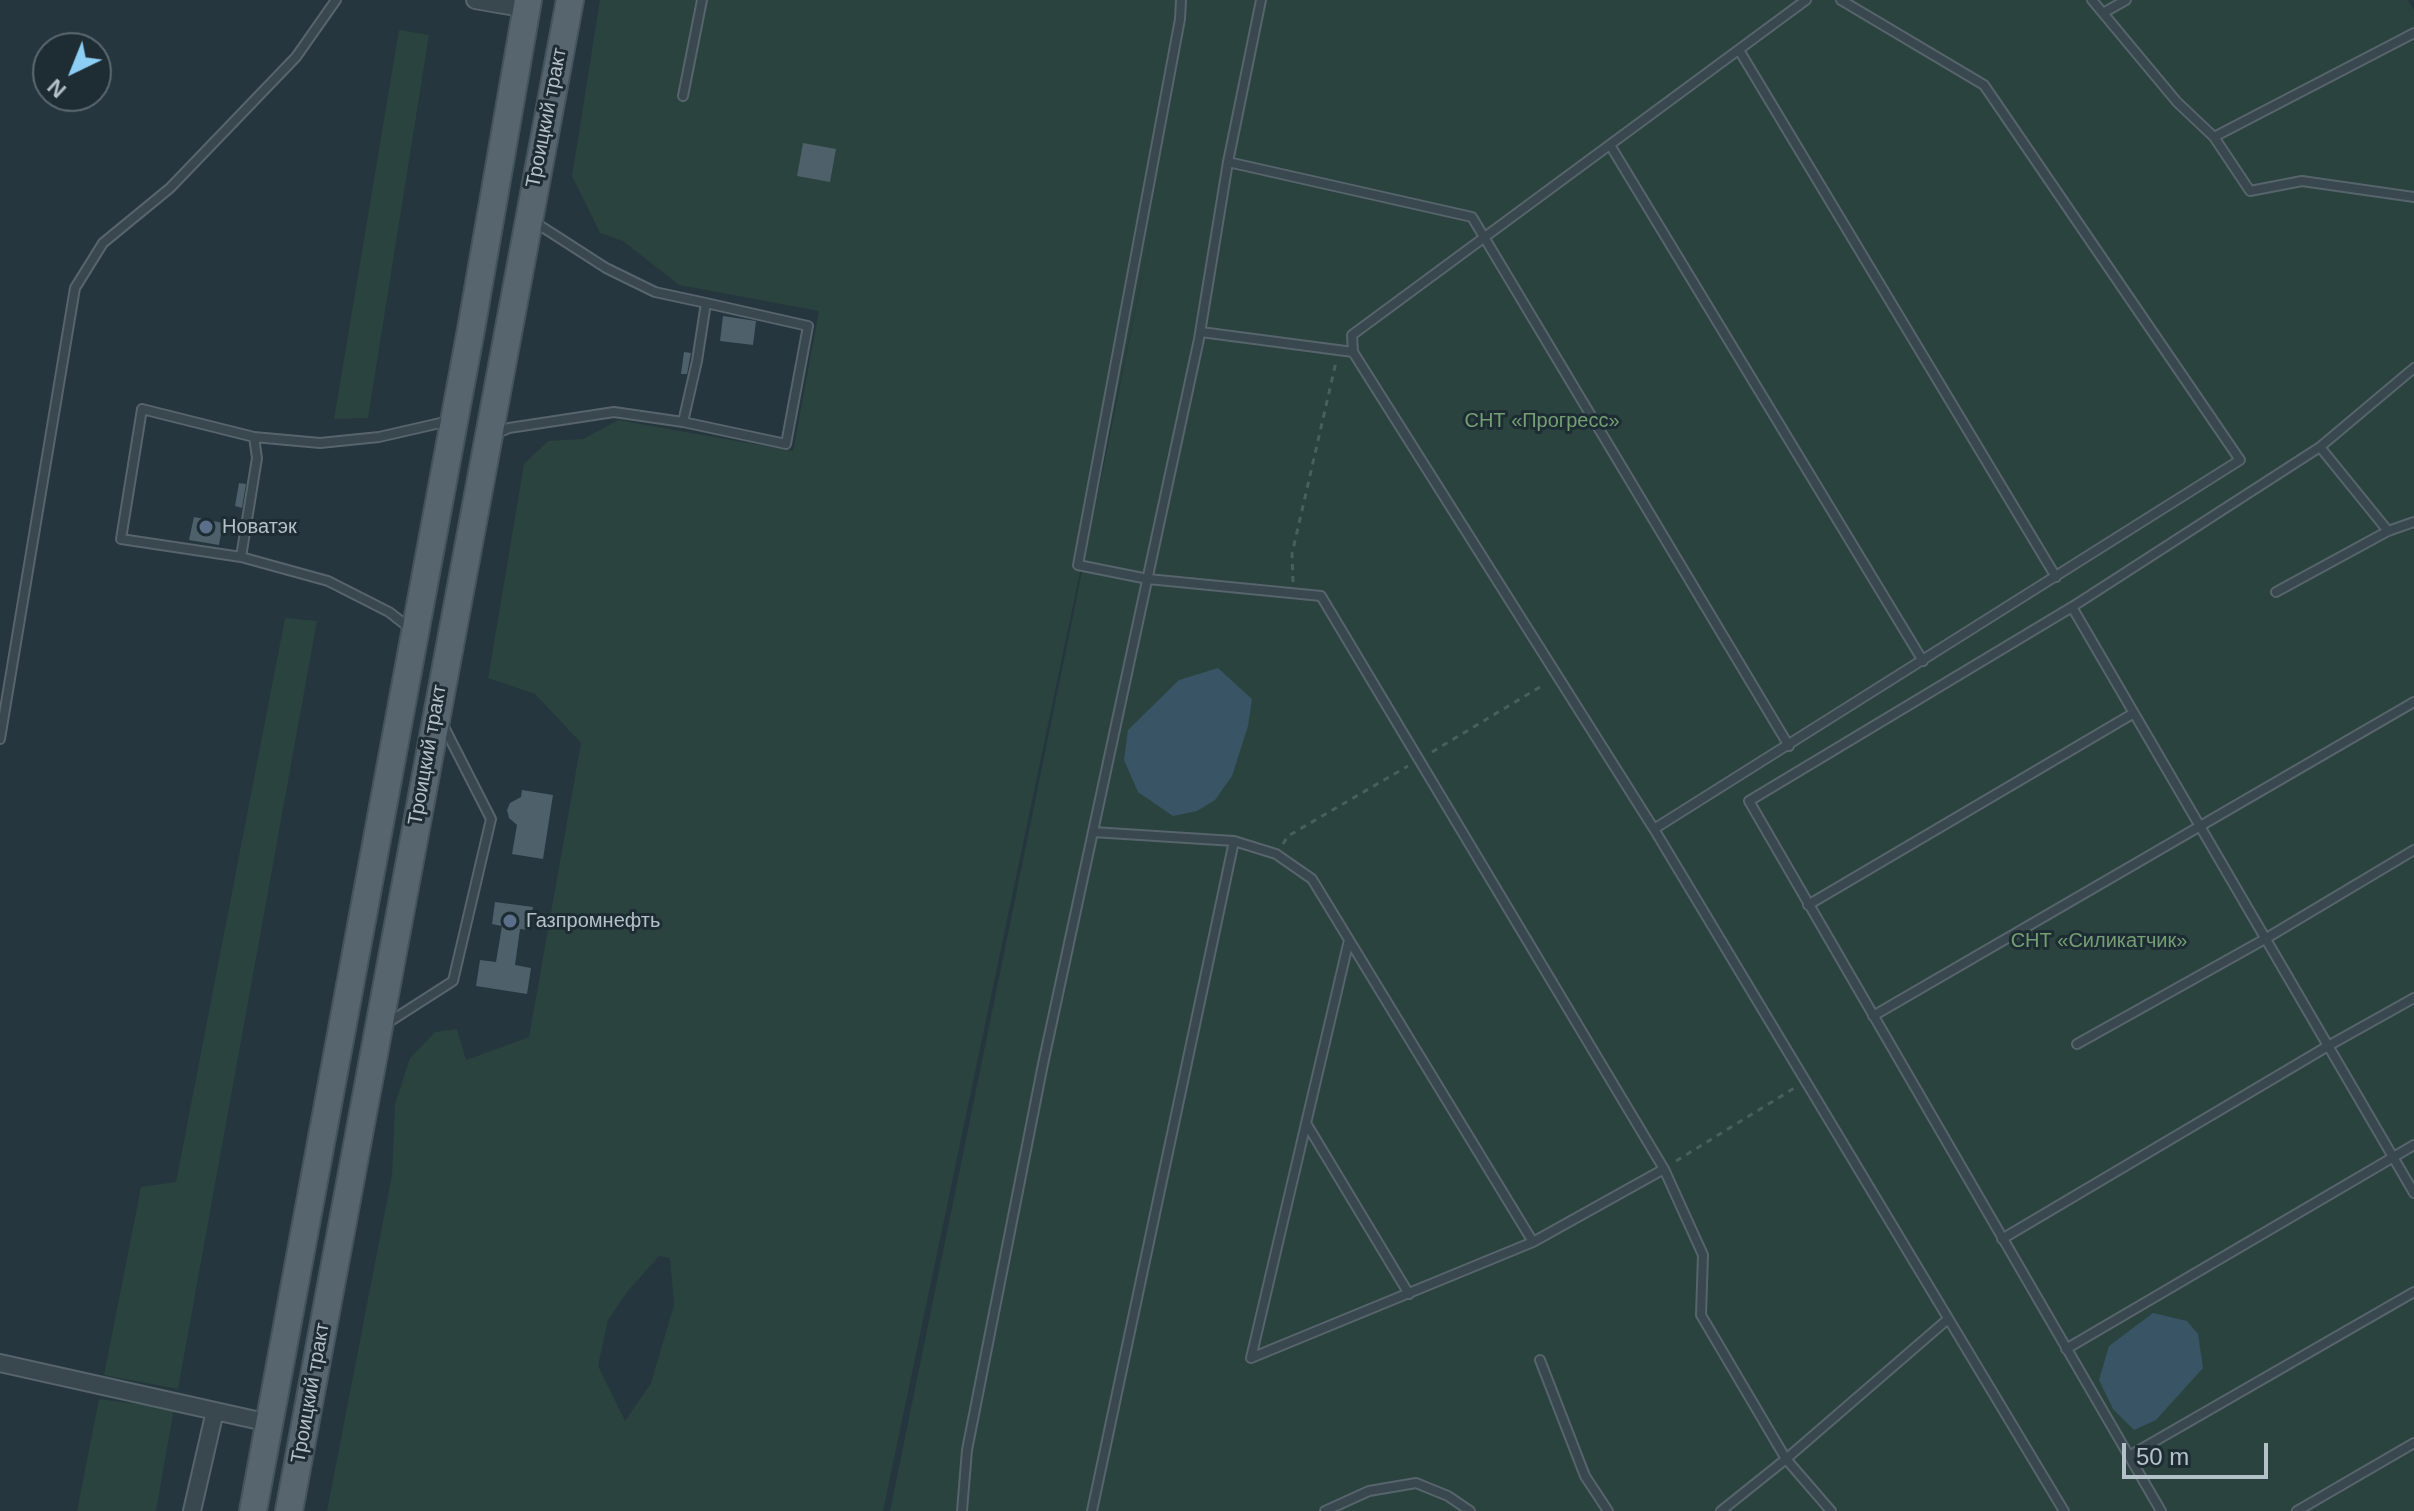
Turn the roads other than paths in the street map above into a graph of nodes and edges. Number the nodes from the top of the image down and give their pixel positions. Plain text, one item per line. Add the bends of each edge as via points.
1 (336, 0) edge
2 (475, 0) edge
3 (570, 0) edge
4 (702, 0) edge
5 (1181, 0) edge
6 (1261, 0) edge
7 (1806, 0) edge
8 (1841, 0) edge
9 (2092, 0) edge
10 (2126, 0) edge
11 (528, 4) edge
12 (2103, 13) junction
13 (2414, 33) edge
14 (1739, 50) junction
15 (683, 96) dead end
16 (2214, 137) junction
17 (1610, 145) junction
18 (1228, 162) junction
19 (2414, 197) edge
20 (528, 217) junction
21 (1483, 238) junction
22 (706, 303) junction
23 (1201, 332) junction
24 (1353, 352) junction
25 (2414, 368) edge
26 (454, 421) junction
27 (683, 422) junction
28 (254, 437) junction
29 (487, 438) junction
30 (2320, 447) junction
31 (2414, 522) edge
32 (2388, 531) junction
33 (241, 557) junction
34 (2056, 577) junction
35 (1148, 579) junction
36 (2276, 592) dead end
37 (2072, 607) junction
38 (415, 633) junction
39 (1923, 661) junction
40 (2414, 702) edge
41 (436, 712) junction
42 (2134, 713) junction
43 (0, 739) edge
44 (1789, 746) junction
45 (2200, 828) junction
46 (1654, 829) junction
47 (1093, 832) junction
48 (1234, 841) junction
49 (2414, 850) edge
50 (1808, 905) junction
51 (2265, 939) junction
52 (1349, 940) junction
53 (2414, 998) edge
54 (1873, 1016) junction
55 (378, 1028) junction
56 (2077, 1044) dead end
57 (2328, 1046) junction
58 (1306, 1123) junction
59 (2414, 1145) edge
60 (2393, 1157) junction
61 (1664, 1169) junction
62 (2414, 1193) edge
63 (2002, 1239) junction
64 (1533, 1242) junction
65 (2414, 1292) edge
66 (1409, 1294) junction
67 (1948, 1319) junction
68 (2066, 1349) junction
69 (1540, 1360) dead end
70 (0, 1363) edge
71 (215, 1411) junction
72 (269, 1423) junction
73 (2414, 1443) edge
74 (2129, 1456) junction
75 (1786, 1459) junction
76 (192, 1511) edge
77 (253, 1511) edge
78 (289, 1511) edge
79 (962, 1511) edge
80 (1092, 1511) edge
81 (1325, 1511) edge
82 (1470, 1511) edge
83 (1608, 1511) edge
84 (1721, 1511) edge
85 (1831, 1511) edge
86 (2064, 1511) edge
87 (2161, 1511) edge
88 (2297, 1511) edge

1 - 43 lane via 296,57 170,188 103,243 75,288
2 - 11 street
3 - 20 main road, Троицкий тракт
4 - 15 lane
5 - 35 lane via 1078,565
6 - 18 lane
7 - 14 lane
8 - 34 lane via 1984,85 2240,460
9 - 12 lane
10 - 12 lane
11 - 26 main road, Троицкий тракт
12 - 16 lane via 2177,102
13 - 16 lane
14 - 17 lane
14 - 34 lane
16 - 19 lane via 2250,191 2302,181
17 - 21 lane
17 - 39 lane
18 - 21 lane via 1472,217
18 - 23 lane
20 - 22 lane via 606,268 655,292
20 - 29 main road, Троицкий тракт
21 - 24 lane via 1352,335
21 - 44 lane
22 - 27 lane
22 - 27 lane via 808,326 786,444
23 - 24 lane
23 - 35 lane
24 - 46 lane
25 - 30 lane
26 - 28 lane via 320,443
26 - 38 main road, Троицкий тракт
27 - 29 lane via 614,412 509,428
28 - 33 lane via 257,458
28 - 33 lane via 142,409 121,539
29 - 41 main road, Троицкий тракт
30 - 32 lane
30 - 37 lane
31 - 32 lane
32 - 36 lane
33 - 38 lane via 328,581 389,612
34 - 39 lane
35 - 47 lane
35 - 61 lane via 1321,596
37 - 42 lane
37 - 50 lane via 1749,801
38 - 72 main road, Троицкий тракт
39 - 44 lane
40 - 45 lane
41 - 55 main road, Троицкий тракт
41 - 55 lane via 491,819 453,981
42 - 45 lane
42 - 50 lane
44 - 46 lane
45 - 51 lane
45 - 54 lane
46 - 67 lane
47 - 48 lane
47 - 79 lane via 967,1450
48 - 52 lane via 1276,854 1312,879
48 - 80 lane
49 - 51 lane
50 - 54 lane
51 - 56 lane
51 - 57 lane
52 - 58 lane
52 - 64 lane
53 - 57 lane
54 - 63 lane
55 - 78 main road, Троицкий тракт
57 - 60 lane
57 - 63 lane
58 - 66 lane
58 - 66 lane via 1251,1358
59 - 60 lane
60 - 62 lane
60 - 68 lane
61 - 64 lane
61 - 75 lane via 1703,1255 1701,1315
63 - 68 lane
64 - 66 lane
65 - 74 lane
67 - 75 lane
67 - 86 lane
68 - 74 lane
69 - 83 lane via 1585,1476
70 - 71 street
71 - 72 street
71 - 76 street
72 - 77 main road, Троицкий тракт
73 - 88 lane
74 - 87 lane
75 - 84 lane
75 - 85 lane
81 - 82 lane via 1369,1491 1416,1483

